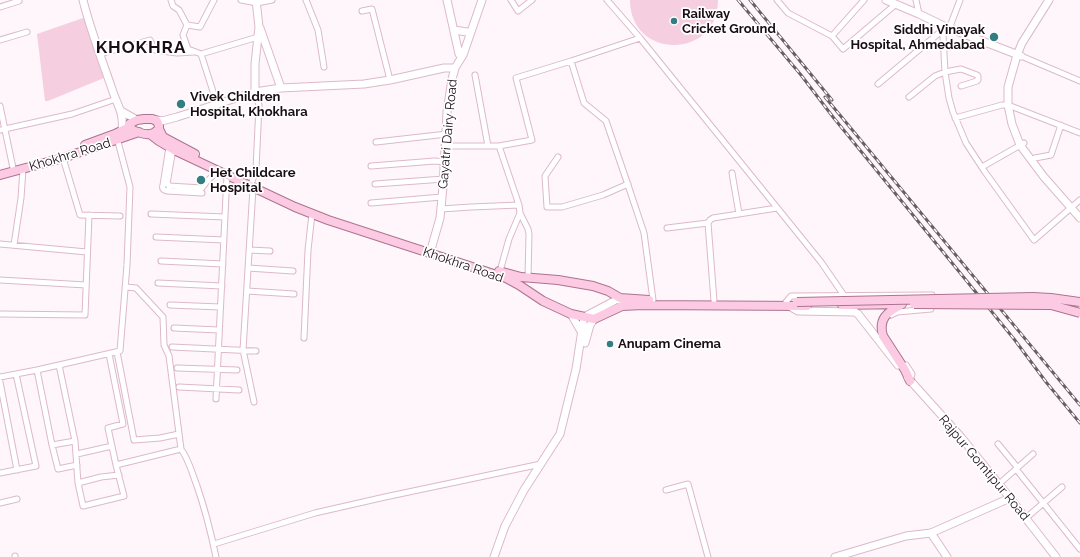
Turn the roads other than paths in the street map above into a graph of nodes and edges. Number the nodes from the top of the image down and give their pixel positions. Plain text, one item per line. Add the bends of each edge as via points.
1 (83, 0) edge
2 (171, 0) edge
3 (214, 0) edge
4 (241, 0) edge
5 (272, 0) edge
6 (306, 0) edge
7 (447, 0) edge
8 (479, 0) edge
9 (482, 0) edge
10 (510, 0) edge
11 (532, 0) edge
12 (607, 0) edge
13 (777, 0) edge
14 (864, 0) edge
15 (886, 0) edge
16 (916, 0) edge
17 (960, 0) edge
18 (1049, 0) edge
19 (1055, 0) edge
20 (19, 1) dead end
21 (256, 2) edge
22 (896, 4) junction
23 (0, 7) edge
24 (362, 11) dead end
25 (919, 14) junction
26 (187, 26) junction
27 (259, 27) junction
28 (948, 28) junction
29 (454, 30) junction
30 (27, 32) dead end
31 (467, 32) junction
32 (258, 36) junction
33 (832, 36) junction
34 (640, 38) junction
35 (0, 40) edge
36 (194, 52) junction
37 (100, 54) junction
38 (201, 54) junction
39 (459, 54) junction
40 (1019, 55) junction
41 (571, 61) junction
42 (457, 65) junction
43 (324, 67) dead end
44 (946, 72) junction
45 (475, 75) dead end
46 (390, 80) junction
47 (1080, 81) edge
48 (878, 84) dead end
49 (961, 86) dead end
50 (281, 88) junction
51 (255, 92) junction
52 (909, 97) dead end
53 (116, 99) junction
54 (217, 104) junction
55 (0, 106) edge
56 (1010, 106) junction
57 (121, 111) junction
58 (177, 117) junction
59 (955, 118) junction
60 (152, 119) junction
61 (137, 120) junction
62 (1061, 125) junction
63 (159, 128) junction
64 (2, 130) edge
65 (139, 132) junction
66 (121, 133) junction
67 (1080, 133) edge
68 (150, 134) junction
69 (446, 134) junction
70 (376, 142) dead end
71 (1022, 144) junction
72 (446, 146) junction
73 (488, 146) junction
74 (499, 146) junction
75 (171, 148) junction
76 (558, 157) dead end
77 (63, 158) junction
78 (1035, 158) junction
79 (445, 162) junction
80 (371, 166) dead end
81 (982, 167) junction
82 (12, 168) junction
83 (23, 169) junction
84 (0, 170) edge
85 (218, 171) junction
86 (732, 172) dead end
87 (0, 175) edge
88 (227, 175) junction
89 (444, 179) junction
90 (375, 184) dead end
91 (628, 184) junction
92 (253, 185) junction
93 (167, 186) junction
94 (202, 193) dead end
95 (442, 197) junction
96 (1080, 200) edge
97 (371, 203) dead end
98 (519, 205) junction
99 (1072, 207) junction
100 (777, 208) junction
101 (440, 209) junction
102 (1080, 212) edge
103 (520, 213) junction
104 (151, 214) dead end
105 (312, 214) junction
106 (739, 214) junction
107 (89, 215) junction
108 (120, 216) dead end
109 (225, 217) junction
110 (1080, 218) edge
111 (708, 223) junction
112 (667, 228) dead end
113 (156, 237) dead end
114 (224, 240) junction
115 (0, 244) edge
116 (14, 246) junction
117 (249, 250) junction
118 (270, 251) dead end
119 (431, 251) junction
120 (87, 252) junction
121 (161, 261) dead end
122 (223, 264) junction
123 (248, 268) junction
124 (293, 271) dead end
125 (500, 272) junction
126 (0, 280) edge
127 (523, 280) junction
128 (158, 283) dead end
129 (86, 285) junction
130 (222, 286) junction
131 (126, 287) junction
132 (247, 291) junction
133 (294, 294) dead end
134 (844, 294) dead end
135 (653, 300) junction
136 (714, 301) junction
137 (621, 302) junction
138 (1080, 302) edge
139 (785, 303) junction
140 (797, 304) junction
141 (902, 304) junction
142 (170, 305) dead end
143 (220, 307) junction
144 (1080, 313) edge
145 (0, 314) edge
146 (571, 314) junction
147 (584, 317) junction
148 (594, 320) junction
149 (174, 328) dead end
150 (219, 330) junction
151 (582, 334) junction
152 (304, 338) dead end
153 (172, 347) dead end
154 (218, 349) junction
155 (243, 350) junction
156 (256, 351) dead end
157 (117, 352) junction
158 (109, 354) junction
159 (60, 365) junction
160 (177, 368) dead end
161 (217, 369) junction
162 (37, 370) junction
163 (237, 370) dead end
164 (16, 374) junction
165 (0, 377) edge
166 (910, 381) junction
167 (0, 382) edge
168 (178, 387) dead end
169 (216, 389) junction
170 (239, 390) dead end
171 (216, 399) dead end
172 (254, 402) dead end
173 (179, 434) junction
174 (75, 440) junction
175 (998, 444) dead end
176 (52, 445) junction
177 (112, 446) junction
178 (181, 449) junction
179 (77, 454) junction
180 (1033, 454) dead end
181 (77, 465) junction
182 (116, 465) junction
183 (542, 465) junction
184 (1016, 468) junction
185 (17, 470) junction
186 (0, 472) edge
187 (119, 475) junction
188 (78, 483) junction
189 (999, 484) junction
190 (1062, 487) dead end
191 (666, 490) dead end
192 (1010, 498) junction
193 (17, 500) dead end
194 (1044, 502) junction
195 (0, 503) edge
196 (1026, 518) junction
197 (931, 533) junction
198 (214, 544) junction
199 (1080, 549) edge
200 (214, 557) edge
201 (494, 557) edge
202 (498, 557) edge
203 (708, 557) edge
204 (835, 557) edge
205 (947, 557) edge
206 (1056, 557) edge

1 - 37 main road
2 - 26 street
3 - 26 street via 200,27
4 - 21 street
5 - 21 street
6 - 43 street via 318,30
7 - 29 main road
8 - 31 main road
9 - 42 main road, Gayatri Dairy Road via 463,55
10 - 11 street via 518,11
12 - 34 street
13 - 33 street via 788,13
14 - 33 street
15 - 22 main road
16 - 25 street
17 - 28 street
18 - 40 main road via 1022,43
19 - 40 main road
20 - 23 street
21 - 27 main road
22 - 25 main road
22 - 33 street via 843,49
24 - 46 street via 372,9
25 - 28 main road
26 - 36 street via 183,35 188,49
27 - 32 main road
27 - 50 main road
28 - 40 main road
28 - 44 street via 943,36
28 - 48 street
29 - 31 main road
29 - 39 main road
30 - 35 street
31 - 39 main road
32 - 38 street
32 - 51 main road
34 - 41 street
34 - 100 street
36 - 37 street via 155,50 150,40
36 - 38 street
37 - 53 main road
38 - 54 street
39 - 42 main road
40 - 47 street
40 - 56 main road
41 - 74 street via 516,78 532,140
41 - 91 street via 584,103 606,121
42 - 46 main road
42 - 69 main road, Gayatri Dairy Road via 452,79
44 - 49 street via 961,69 977,74 977,82
44 - 52 street via 935,76
44 - 59 street via 948,98
45 - 73 street
46 - 50 main road via 355,85
50 - 51 main road
51 - 54 main road
51 - 92 street via 259,105
53 - 57 main road
53 - 64 street via 72,114
54 - 58 main road
55 - 64 street
56 - 59 street via 1002,105
56 - 62 street
56 - 71 main road
57 - 61 main road
57 - 66 main road
58 - 60 main road via 162,121
58 - 63 main road
59 - 81 street via 966,143
60 - 61 main road
60 - 63 main road, Khokhra Road via 157,122
61 - 66 main road
62 - 67 street
62 - 78 street via 1051,155
63 - 68 main road
63 - 92 main road, Khokhra Road via 163,137
64 - 82 street
65 - 66 main road, Khokhra Road
65 - 66 main road via 132,129
65 - 68 main road
66 - 77 main road, Khokhra Road
66 - 82 main road, Khokhra Road
66 - 131 street via 130,187
68 - 75 main road, Khokhra Road
69 - 70 street
69 - 72 main road, Gayatri Dairy Road
71 - 78 main road
71 - 81 street
71 - 99 main road via 1044,177
72 - 73 street
72 - 79 main road, Gayatri Dairy Road
73 - 74 street
74 - 98 street
75 - 85 main road, Khokhra Road
75 - 93 street
76 - 91 street via 545,176 547,207 562,208
77 - 83 main road, Khokhra Road
77 - 107 street via 80,215
78 - 99 main road
79 - 80 street
79 - 89 main road, Gayatri Dairy Road
81 - 99 street via 1034,240
82 - 84 main road, Khokhra Road
83 - 87 main road, Khokhra Road
83 - 116 street
85 - 88 main road, Khokhra Road
85 - 93 street via 202,188
86 - 106 street
88 - 92 main road, Khokhra Road
88 - 109 street
89 - 90 street
89 - 95 main road, Gayatri Dairy Road
91 - 135 street via 644,233
92 - 105 main road, Khokhra Road
92 - 117 street
92 - 119 main road, Khokhra Road via 316,211
93 - 94 street
95 - 97 street
95 - 101 main road, Gayatri Dairy Road
96 - 99 street
98 - 101 street
98 - 103 street
99 - 102 main road
99 - 110 main road
100 - 106 street
100 - 134 street
101 - 119 main road, Gayatri Dairy Road
103 - 125 street via 509,238
103 - 127 street via 529,234
104 - 109 street
105 - 119 main road, Khokhra Road
105 - 152 street
106 - 111 street via 713,218
107 - 108 street
107 - 120 street
109 - 114 street
111 - 112 street
111 - 136 street
113 - 114 street
114 - 122 street
115 - 116 street
116 - 120 street
117 - 118 street
117 - 123 street
119 - 125 main road, Khokhra Road
119 - 127 main road, Khokhra Road via 506,278
120 - 129 street
121 - 122 street
122 - 130 street
123 - 124 street
123 - 132 street
125 - 127 main road, Khokhra Road
126 - 129 street
127 - 137 main road, Khokhra Road via 558,280 593,286 608,291
127 - 146 main road, Khokhra Road via 543,300
128 - 130 street
129 - 145 street via 85,315
130 - 143 street
131 - 157 street via 120,351
131 - 173 street via 136,288 163,317 164,345 169,356
132 - 133 street
132 - 155 street
135 - 136 main road, Khokhra Road
135 - 137 main road, Khokhra Road
136 - 139 main road, Khokhra Road
137 - 139 main road, Khokhra Road via 643,305
137 - 147 main road
137 - 148 main road, Khokhra Road
138 - 140 main road, bridge via 1033,297
139 - 140 main road, Khokhra Road
139 - 166 main road, Rajpur Gomtipur Road via 798,311 855,312
139 - 166 street via 791,296 932,295 932,309 897,312 887,319 885,325 888,337 912,374
140 - 141 main road
141 - 144 main road, bridge via 1051,305
141 - 166 main road via 885,316 881,330
142 - 143 street
143 - 150 street
146 - 147 main road, Khokhra Road
146 - 151 main road
147 - 148 main road, Khokhra Road
147 - 151 main road
148 - 183 main road via 586,334 580,373 563,435
149 - 150 street
150 - 154 street
151 - 183 main road via 560,434
153 - 154 street
154 - 155 street
154 - 161 street
155 - 156 street
155 - 172 street
157 - 158 street
157 - 173 street via 134,440
158 - 159 street
158 - 177 street via 123,424 108,428
159 - 162 street
159 - 174 street
160 - 161 street
161 - 163 street
161 - 169 street
162 - 164 street
162 - 176 street
164 - 165 street
164 - 185 street via 36,466
166 - 189 main road, Rajpur Gomtipur Road
167 - 185 street
168 - 169 street
169 - 170 street
169 - 171 street
173 - 178 street
174 - 176 street
174 - 179 street
175 - 184 street
176 - 181 street via 58,469
177 - 179 street
177 - 182 street
178 - 182 street
178 - 198 street via 188,459
179 - 181 street
180 - 184 street
181 - 188 street
182 - 187 street
183 - 198 street via 315,513
183 - 201 main road via 524,490 505,526
183 - 202 main road via 509,527
184 - 189 street
184 - 194 street
185 - 186 street
187 - 188 street
187 - 188 street via 124,496 84,506
189 - 192 main road, Rajpur Gomtipur Road
190 - 194 street
191 - 203 street via 688,484
192 - 196 main road, Rajpur Gomtipur Road
192 - 197 main road
193 - 195 street
194 - 196 street
194 - 199 street
196 - 206 main road, Rajpur Gomtipur Road
197 - 204 main road via 906,536
197 - 205 main road
198 - 200 street

